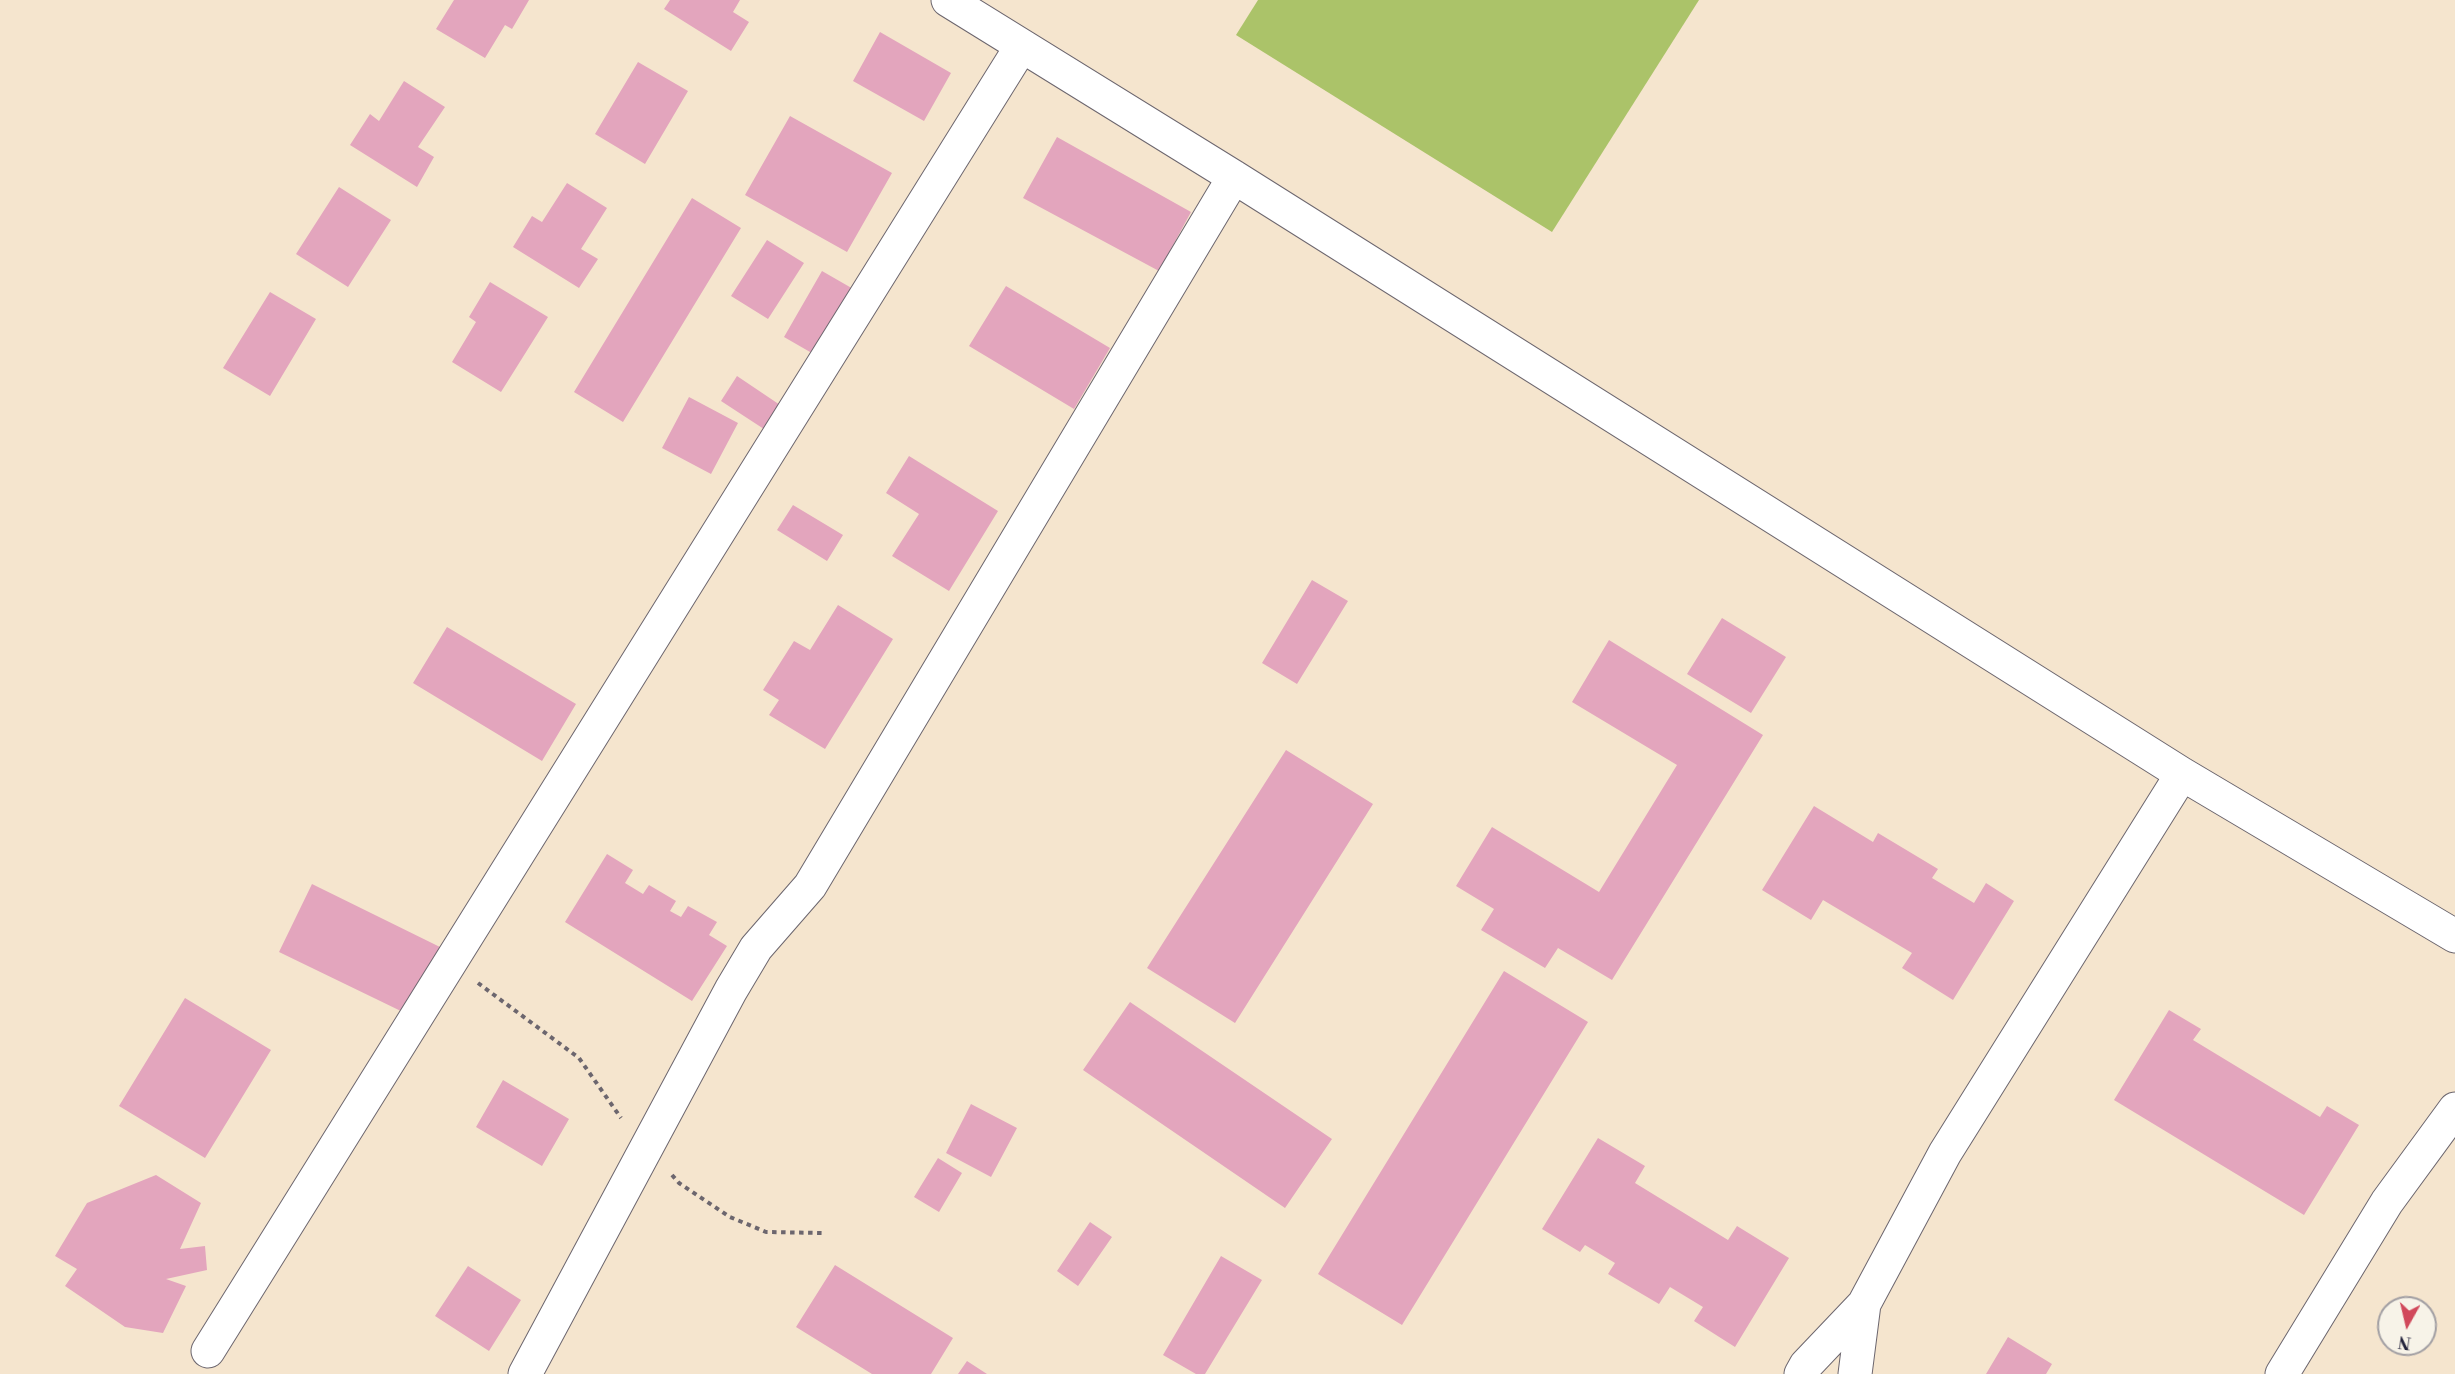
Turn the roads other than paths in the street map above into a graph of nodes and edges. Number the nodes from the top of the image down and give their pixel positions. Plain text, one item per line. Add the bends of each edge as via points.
1 (948, 0) edge
2 (1021, 46) junction
3 (1234, 177) junction
4 (2182, 774) junction
5 (2455, 936) edge
6 (2455, 1109) edge
7 (1864, 1304) junction
8 (208, 1351) dead end
9 (525, 1374) edge
10 (1801, 1374) edge
11 (1855, 1374) edge
12 (2282, 1374) edge

1 - 2 street
2 - 3 street
2 - 8 street
3 - 4 street
3 - 9 street via 810,885 756,948 731,990
4 - 5 street
4 - 7 street via 1945,1154
6 - 12 street via 2387,1202
7 - 10 street
7 - 11 street

